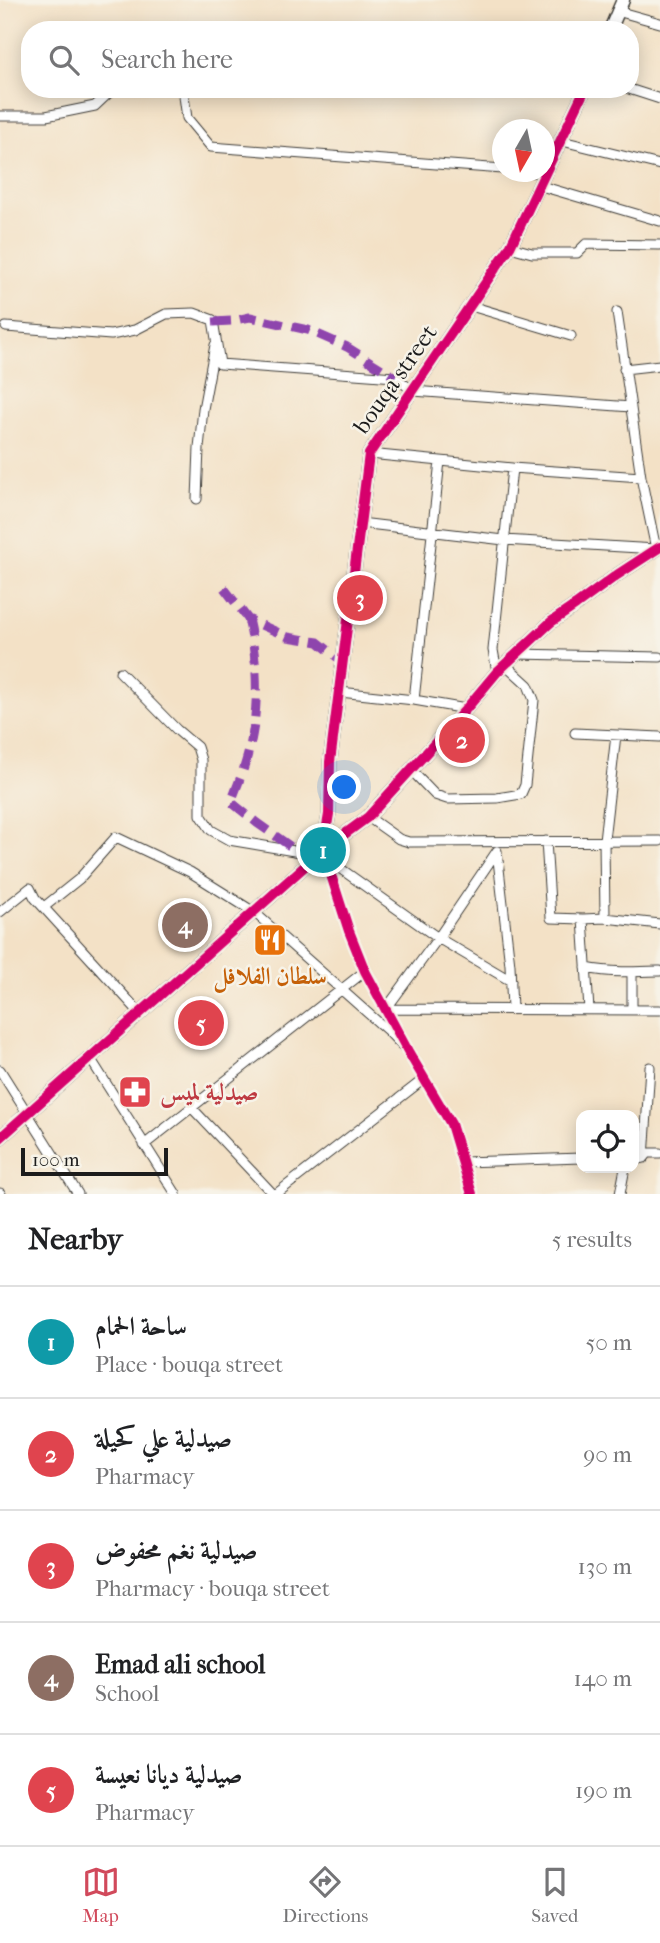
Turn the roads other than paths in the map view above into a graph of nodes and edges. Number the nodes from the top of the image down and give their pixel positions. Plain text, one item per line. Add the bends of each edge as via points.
1 (620, 5) edge
2 (660, 23) edge
3 (639, 92) edge
4 (103, 98) edge
5 (184, 98) edge
6 (581, 98) edge
7 (660, 99) edge
8 (0, 116) edge
9 (562, 141) junction
10 (555, 156) edge
11 (660, 165) edge
12 (492, 168) edge
13 (543, 182) edge
14 (541, 186) junction
15 (660, 221) edge
16 (660, 245) edge
17 (510, 247) junction
18 (471, 306) junction
19 (617, 312) dead end
20 (6, 327) dead end
21 (571, 336) dead end
22 (216, 340) junction
23 (660, 365) edge
24 (624, 369) junction
25 (413, 391) junction
26 (631, 407) junction
27 (369, 454) junction
28 (440, 461) junction
29 (512, 468) junction
30 (641, 477) junction
31 (197, 499) dead end
32 (360, 523) junction
33 (432, 533) junction
34 (504, 540) junction
35 (658, 548) edge
36 (517, 654) junction
37 (660, 657) edge
38 (501, 668) junction
39 (120, 672) dead end
40 (340, 692) junction
41 (414, 700) junction
42 (466, 709) junction
43 (575, 733) dead end
44 (616, 735) junction
45 (660, 737) edge
46 (411, 769) junction
47 (368, 817) junction
48 (546, 841) junction
49 (604, 841) junction
50 (660, 842) edge
51 (496, 846) junction
52 (320, 852) junction
53 (329, 869) junction
54 (44, 907) junction
55 (0, 912) edge
56 (254, 912) junction
57 (605, 918) junction
58 (583, 919) junction
59 (660, 924) edge
60 (438, 938) junction
61 (586, 968) junction
62 (365, 971) junction
63 (660, 971) edge
64 (632, 972) junction
65 (511, 981) junction
66 (342, 989) junction
67 (386, 1009) junction
68 (512, 1009) junction
69 (589, 1010) junction
70 (632, 1010) junction
71 (660, 1010) edge
72 (140, 1013) junction
73 (410, 1053) junction
74 (90, 1058) junction
75 (650, 1067) dead end
76 (0, 1070) edge
77 (424, 1079) junction
78 (192, 1108) junction
79 (27, 1113) junction
80 (0, 1138) edge
81 (144, 1144) junction
82 (660, 1153) edge
83 (576, 1158) edge
84 (639, 1159) edge
85 (463, 1162) junction
86 (624, 1173) edge
87 (78, 1194) edge
88 (176, 1194) edge
89 (275, 1194) edge
90 (472, 1194) edge
91 (620, 1194) edge

1 - 2 street
3 - 7 street
4 - 8 street via 95,106 46,116
5 - 12 street via 187,118 211,147
6 - 9 street, bouqa street
9 - 10 street, bouqa street
9 - 11 street
13 - 14 street, bouqa street
14 - 15 street
14 - 17 street, bouqa street
16 - 17 street via 586,244 577,253 532,253
17 - 18 street, bouqa street
18 - 21 street
18 - 25 street, bouqa street
19 - 24 street
20 - 22 street via 111,335 135,330 166,314 194,313 213,320
22 - 25 street via 220,364 395,377
22 - 31 street via 198,448
23 - 24 street
24 - 26 street
25 - 26 street
25 - 27 street, bouqa street
26 - 30 street
27 - 28 street
27 - 32 street, bouqa street
28 - 29 street
28 - 33 street
29 - 30 street
29 - 34 street
30 - 35 street
32 - 33 street
32 - 40 street, bouqa street
33 - 34 street
33 - 41 street
34 - 35 street
34 - 38 street via 493,650
35 - 36 street via 551,622
36 - 37 street
36 - 38 street
38 - 42 street
38 - 46 street via 528,685 534,700 521,794 447,799 435,795
39 - 52 street via 197,747 201,814 211,830 229,840
40 - 41 street
40 - 52 street, bouqa street via 330,762 329,814
41 - 42 street
42 - 46 street
43 - 44 street
44 - 45 street
44 - 49 street
46 - 47 street
47 - 51 street via 409,842
47 - 52 street
48 - 49 street
48 - 51 street
48 - 58 street via 551,918
49 - 50 street
49 - 57 street
51 - 60 street
51 - 65 street
52 - 53 street
52 - 56 street
53 - 60 street via 341,869
53 - 62 street
54 - 55 street via 30,888
54 - 56 street via 79,879 116,837 190,872
54 - 72 street
56 - 66 street
56 - 72 street
57 - 58 street
57 - 59 street
58 - 61 street
60 - 65 street
60 - 67 street
61 - 64 street
61 - 69 street
62 - 66 street
62 - 67 street
63 - 64 street
64 - 70 street
65 - 68 street
66 - 73 street
66 - 78 street
67 - 68 street
67 - 73 street
68 - 69 street
69 - 70 street
70 - 71 street
72 - 74 street
73 - 77 street
74 - 79 street
74 - 81 street
75 - 84 street
76 - 79 street
77 - 85 street via 451,1124
77 - 89 street
78 - 81 street
78 - 89 street
79 - 80 street
79 - 87 street
81 - 88 street
82 - 84 street
83 - 85 street
85 - 90 street
86 - 91 street

